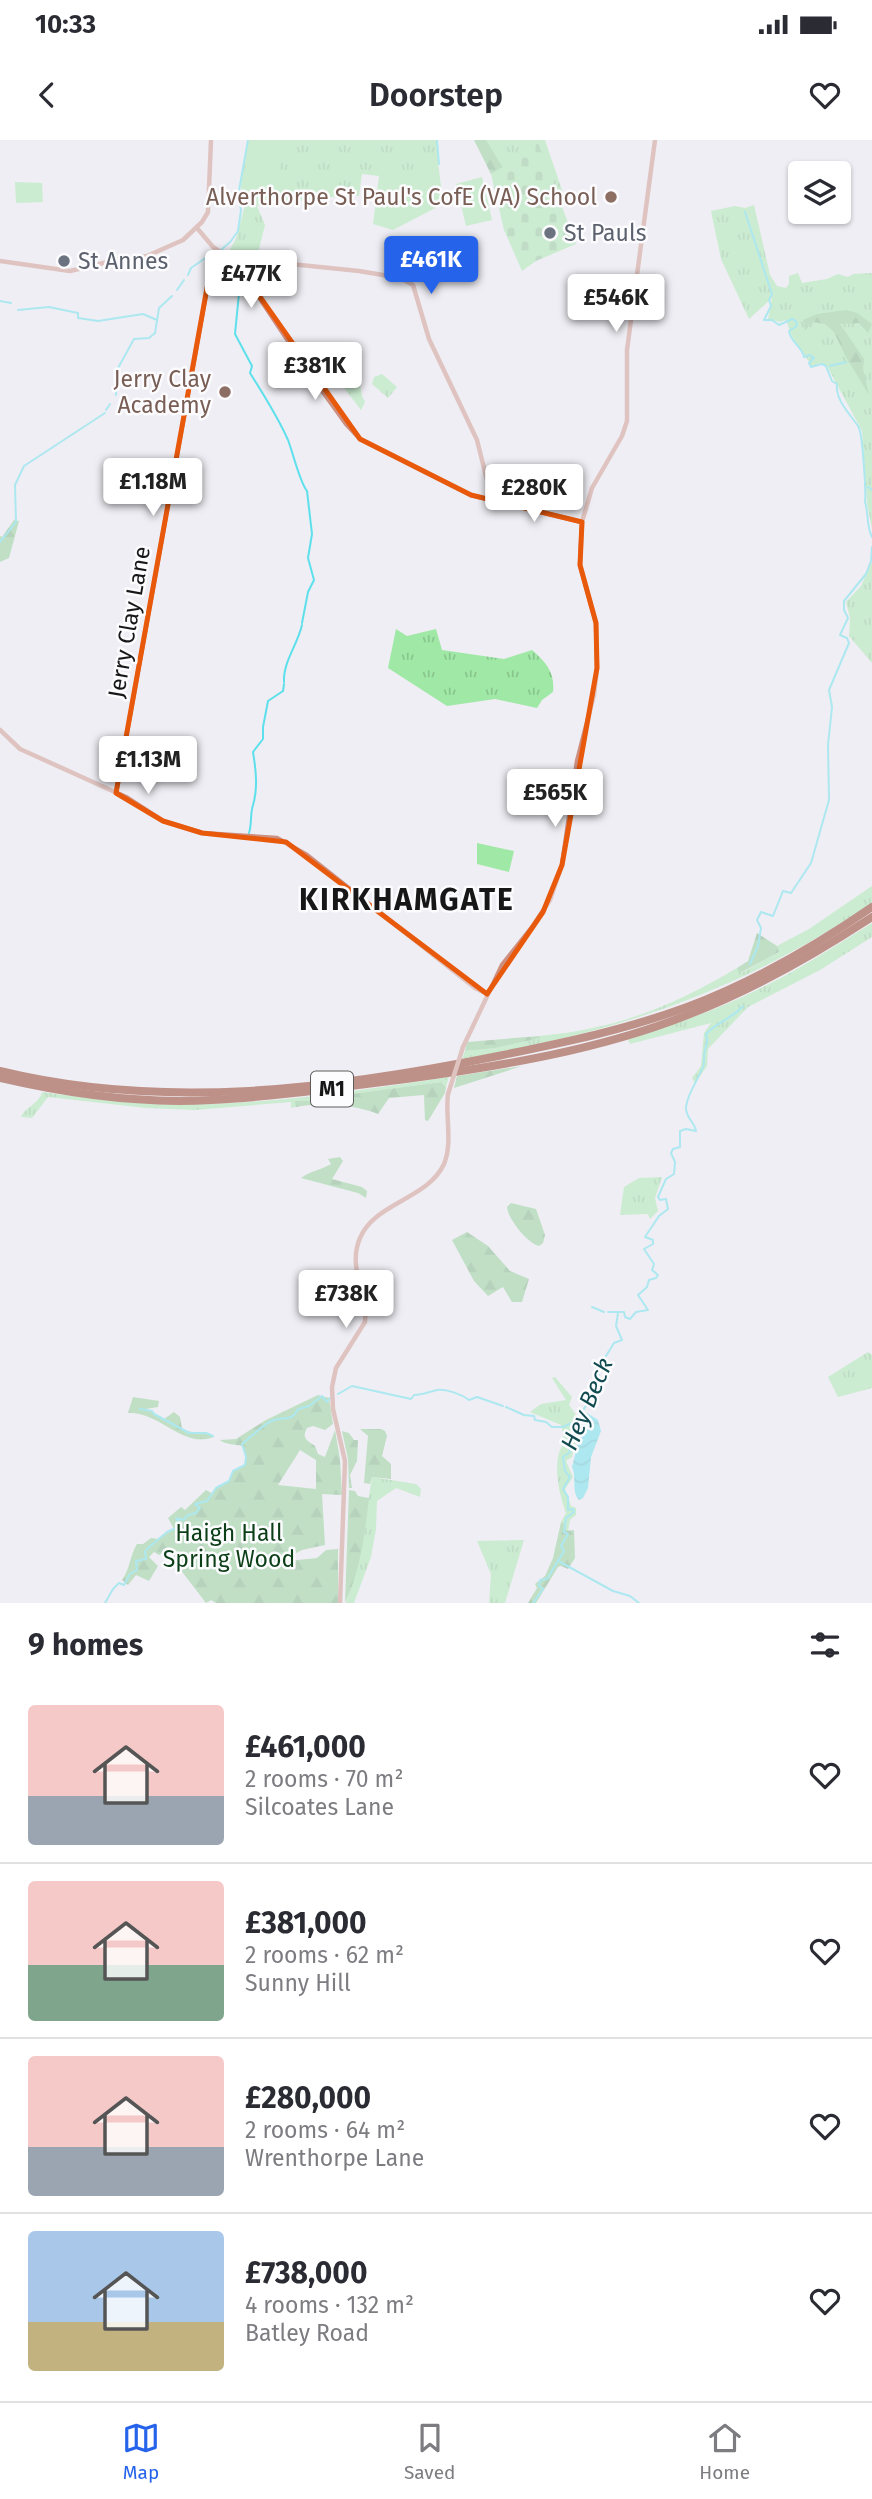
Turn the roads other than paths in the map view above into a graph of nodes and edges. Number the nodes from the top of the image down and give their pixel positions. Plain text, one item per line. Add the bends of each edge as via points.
1 (211, 140) edge
2 (655, 140) edge
3 (197, 228) junction
4 (224, 255) junction
5 (230, 258) junction
6 (0, 261) edge
7 (492, 500) junction
8 (582, 522) junction
9 (0, 730) edge
10 (116, 793) junction
11 (872, 907) edge
12 (872, 916) edge
13 (487, 994) junction
14 (626, 1031) junction
15 (0, 1071) edge
16 (0, 1078) edge
17 (34, 1082) junction
18 (340, 1603) edge

1 - 3 street via 209,207
2 - 8 street via 627,350 627,421 592,488
3 - 4 street
3 - 6 street via 183,240 147,256 75,271
4 - 5 street
4 - 10 street, Jerry Clay Lane via 208,283
5 - 7 street via 360,439 465,492
5 - 7 street via 359,271 401,278 413,285 429,339 477,440
7 - 8 street
8 - 13 street via 580,565 596,623 597,668 562,864 543,912 502,965
9 - 10 street via 33,756
10 - 13 street via 163,821 202,833 269,836 286,842
11 - 14 highway, M1 via 791,960
12 - 14 highway, M1 via 748,989 689,1015
13 - 18 street, bridge via 448,1094 447,1154 441,1169 403,1202 373,1219 357,1246 355,1269 365,1322 336,1368 332,1387 345,1461
14 - 17 highway, M1 via 468,1070 273,1096 158,1100 109,1097
15 - 17 highway, M1
16 - 17 highway, M1

